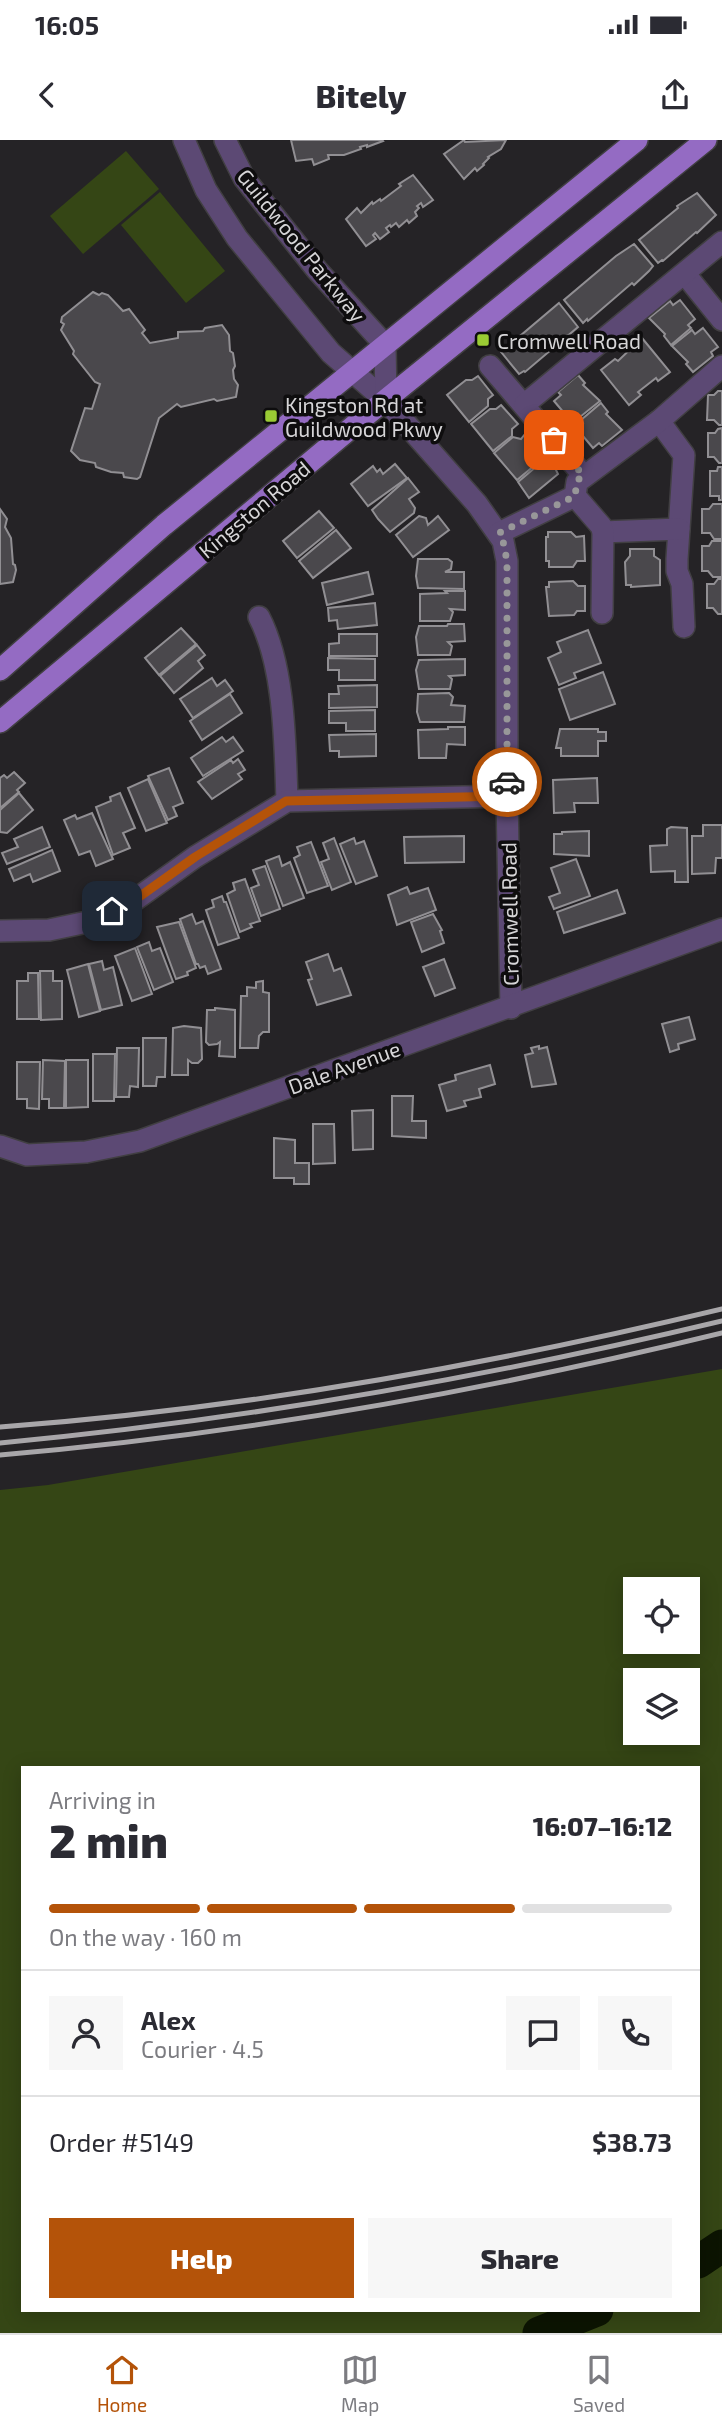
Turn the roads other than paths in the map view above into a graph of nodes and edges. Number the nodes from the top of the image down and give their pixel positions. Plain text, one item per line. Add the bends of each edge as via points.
1 (184, 140) edge
2 (225, 140) edge
3 (637, 140) edge
4 (706, 140) edge
5 (722, 242) edge
6 (685, 275) junction
7 (722, 320) edge
8 (385, 345) junction
9 (490, 366) dead end
10 (722, 366) edge
11 (352, 373) junction
12 (386, 401) junction
13 (525, 404) junction
14 (659, 421) junction
15 (583, 475) junction
16 (575, 496) junction
17 (679, 529) junction
18 (499, 533) junction
19 (603, 533) junction
20 (602, 613) dead end
21 (259, 617) dead end
22 (684, 627) dead end
23 (0, 670) edge
24 (0, 722) edge
25 (507, 796) junction
26 (286, 801) junction
27 (722, 929) edge
28 (0, 931) edge
29 (511, 1008) junction
30 (0, 1146) edge

1 - 11 street, Guildwood Parkway via 206,190 236,238
2 - 8 street, Guildwood Parkway via 258,197
3 - 8 main road, Kingston Road
4 - 12 main road, Kingston Road
5 - 6 street
6 - 7 street
6 - 13 street
8 - 11 main road, Kingston Road
8 - 12 street
9 - 13 street
10 - 14 street
11 - 12 street, Guildwood Parkway
11 - 23 main road, Kingston Road via 164,526
12 - 18 street, Cromwell Road
12 - 24 main road, Kingston Road
13 - 15 street
14 - 15 street
14 - 17 street via 684,456
15 - 16 street
16 - 18 street
16 - 19 street
17 - 19 street
17 - 22 street via 677,571
18 - 25 street, Cromwell Road via 507,561
19 - 20 street
21 - 26 street via 278,676
25 - 26 street
25 - 29 street, Cromwell Road
26 - 28 street via 132,902 92,921 49,930
27 - 29 street, Dale Avenue
29 - 30 street, Dale Avenue via 140,1141 86,1153 27,1155

